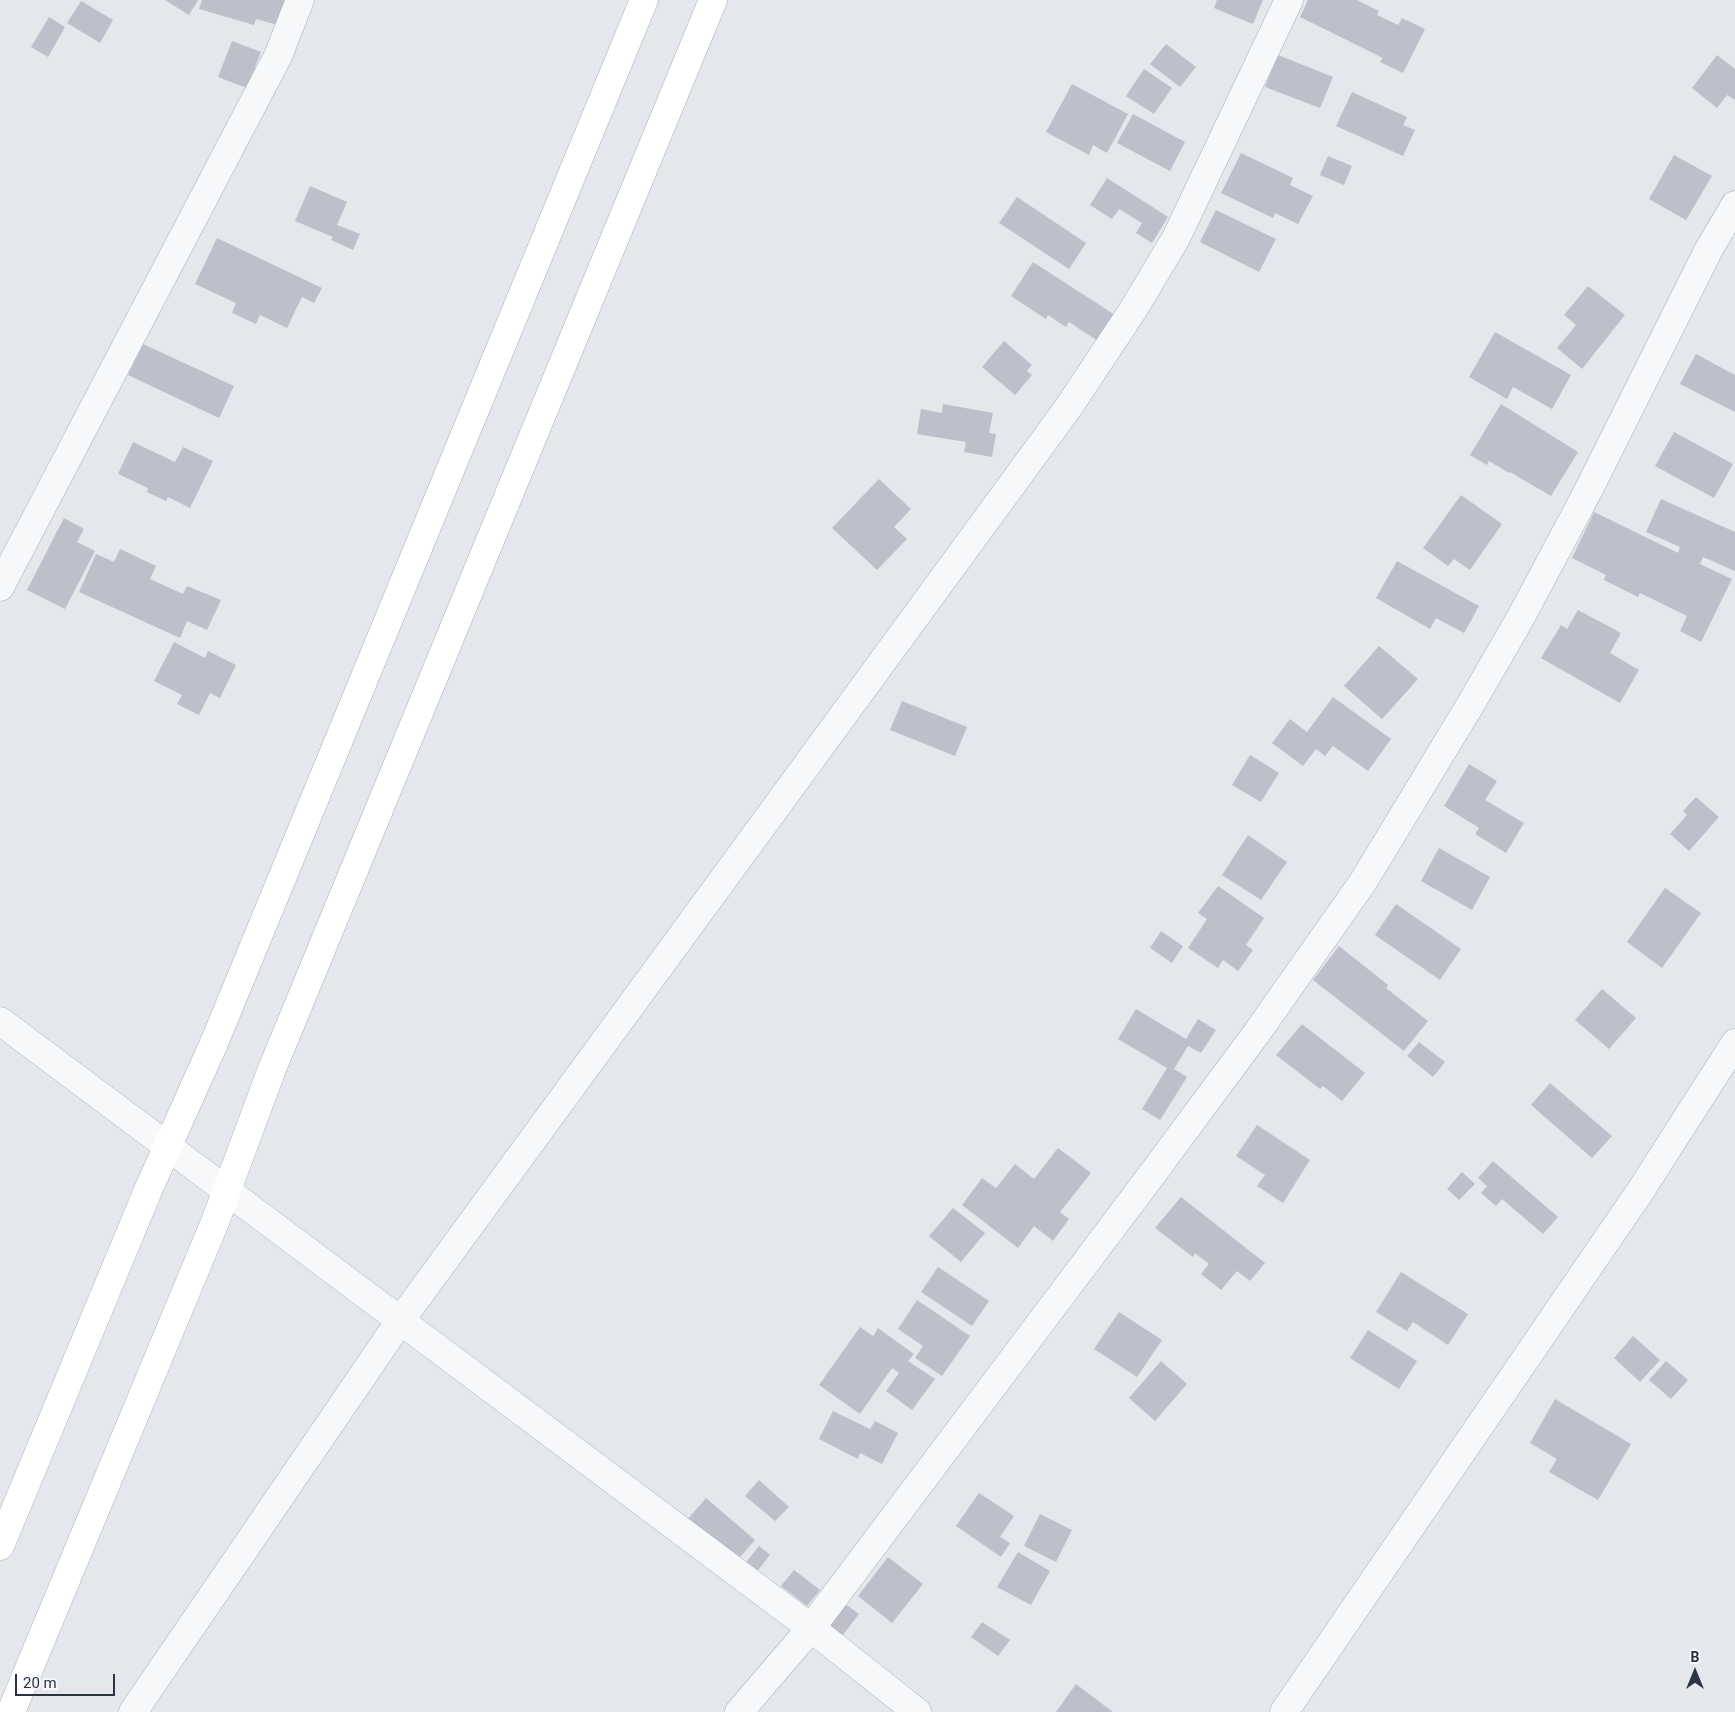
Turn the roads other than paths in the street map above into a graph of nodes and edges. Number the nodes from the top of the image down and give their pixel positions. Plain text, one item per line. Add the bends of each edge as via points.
1 (300, 0) edge
2 (644, 0) edge
3 (713, 0) edge
4 (1289, 0) edge
5 (1735, 205) edge
6 (0, 587) edge
7 (0, 1021) edge
8 (1735, 1043) edge
9 (168, 1145) junction
10 (228, 1190) junction
11 (400, 1321) junction
12 (0, 1546) edge
13 (811, 1628) junction
14 (11, 1712) edge
15 (133, 1712) edge
16 (739, 1712) edge
17 (917, 1712) edge
18 (1284, 1712) edge

1 - 6 street via 278,56
2 - 9 main road via 214,1043
3 - 10 main road via 272,1069
4 - 11 street via 1176,238 1073,400
5 - 13 street via 1709,249 1593,482 1520,617 1364,882 1153,1173
7 - 9 street
8 - 18 street via 1642,1190
9 - 10 street
9 - 12 main road
10 - 11 street
10 - 14 main road
11 - 13 street
11 - 15 street
13 - 16 street
13 - 17 street

